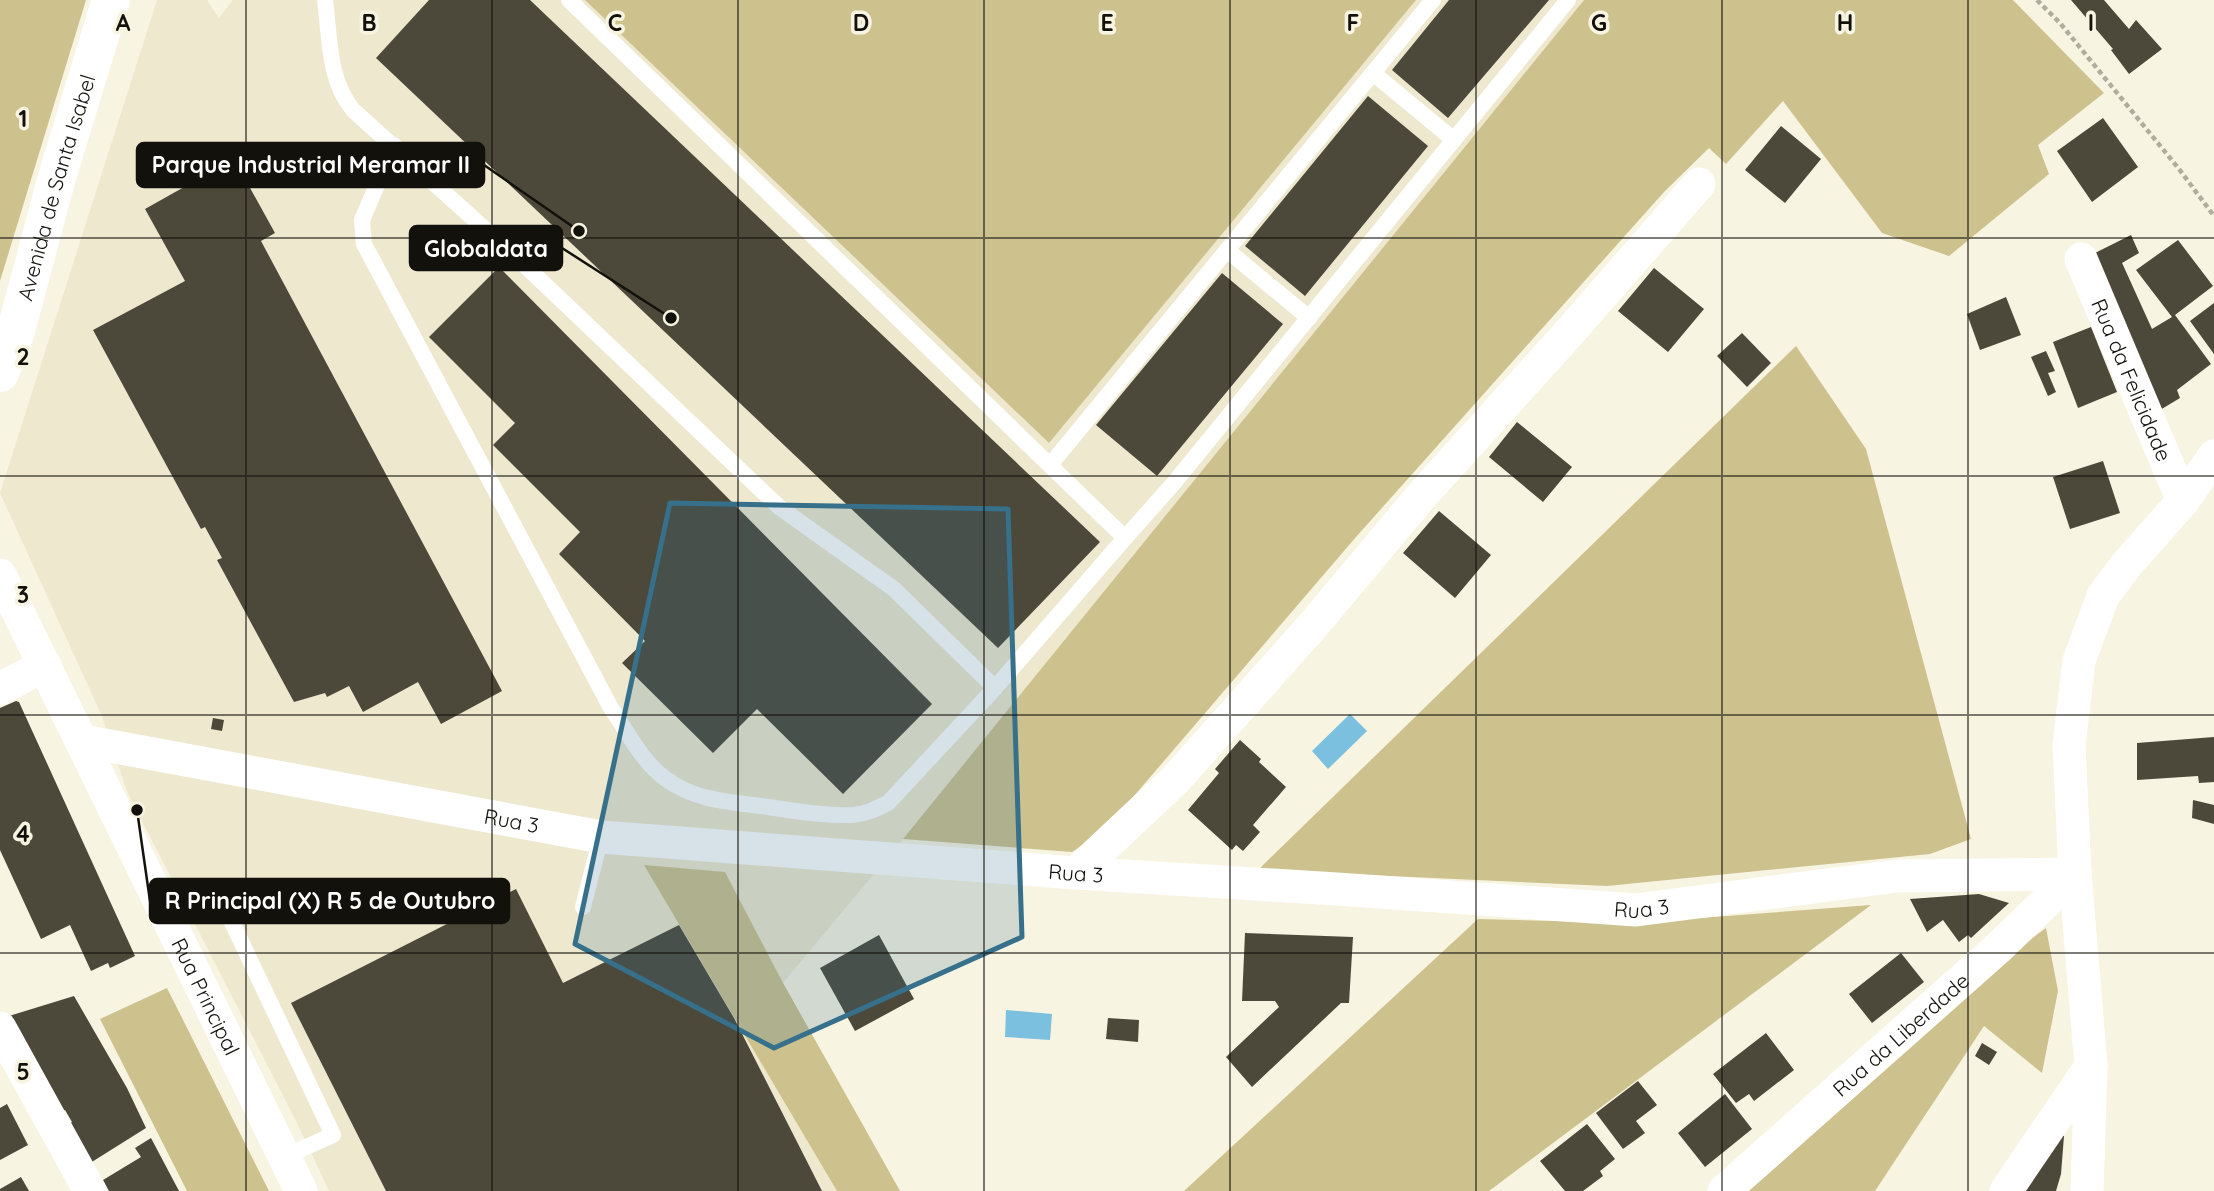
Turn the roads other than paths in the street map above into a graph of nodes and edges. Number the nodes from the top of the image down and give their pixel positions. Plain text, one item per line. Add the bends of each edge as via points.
1 (111, 0) edge
2 (326, 0) edge
3 (569, 0) edge
4 (1433, 0) edge
5 (1568, 0) edge
6 (1373, 73) junction
7 (1454, 140) junction
8 (394, 145) junction
9 (1699, 184) dead end
10 (1227, 250) junction
11 (2081, 259) dead end
12 (1309, 318) junction
13 (0, 373) edge
14 (2214, 456) edge
15 (1050, 465) junction
16 (2183, 501) junction
17 (1125, 538) junction
18 (0, 575) edge
19 (45, 665) junction
20 (995, 688) junction
21 (0, 689) edge
22 (83, 741) junction
23 (601, 837) junction
24 (1076, 873) junction
25 (2075, 874) junction
26 (583, 907) dead end
27 (382, 909) dead end
28 (0, 1028) edge
29 (2091, 1066) junction
30 (284, 1157) junction
31 (90, 1191) edge
32 (301, 1191) edge
33 (1724, 1191) edge
34 (2006, 1191) edge
35 (2087, 1191) edge

1 - 13 main road, Avenida de Santa Isabel
2 - 8 lane via 335,80 342,98
3 - 15 lane
4 - 6 lane
5 - 7 lane
6 - 7 lane
6 - 10 lane
7 - 12 lane
8 - 20 lane via 779,507 894,589
8 - 20 lane via 362,220 364,244 611,708 664,778 707,798 817,814 871,811 888,803
9 - 24 street via 1175,780
10 - 12 lane
10 - 15 lane
11 - 16 street, Rua da Felicidade
12 - 17 lane
14 - 16 street
15 - 17 lane
16 - 25 street via 2103,596 2079,661 2069,745
17 - 20 lane
18 - 19 street, Rua Principal
19 - 21 street
19 - 22 street, Rua Principal
22 - 23 street, Rua 3
22 - 30 street, Rua Principal
23 - 24 street, Rua 3
23 - 26 lane
24 - 25 street, Rua 3 via 1636,910 1897,876
25 - 29 street
25 - 33 street, Rua da Liberdade
27 - 30 lane via 221,900 333,1135
28 - 31 street
29 - 34 street
29 - 35 street
30 - 32 street, Rua Principal

